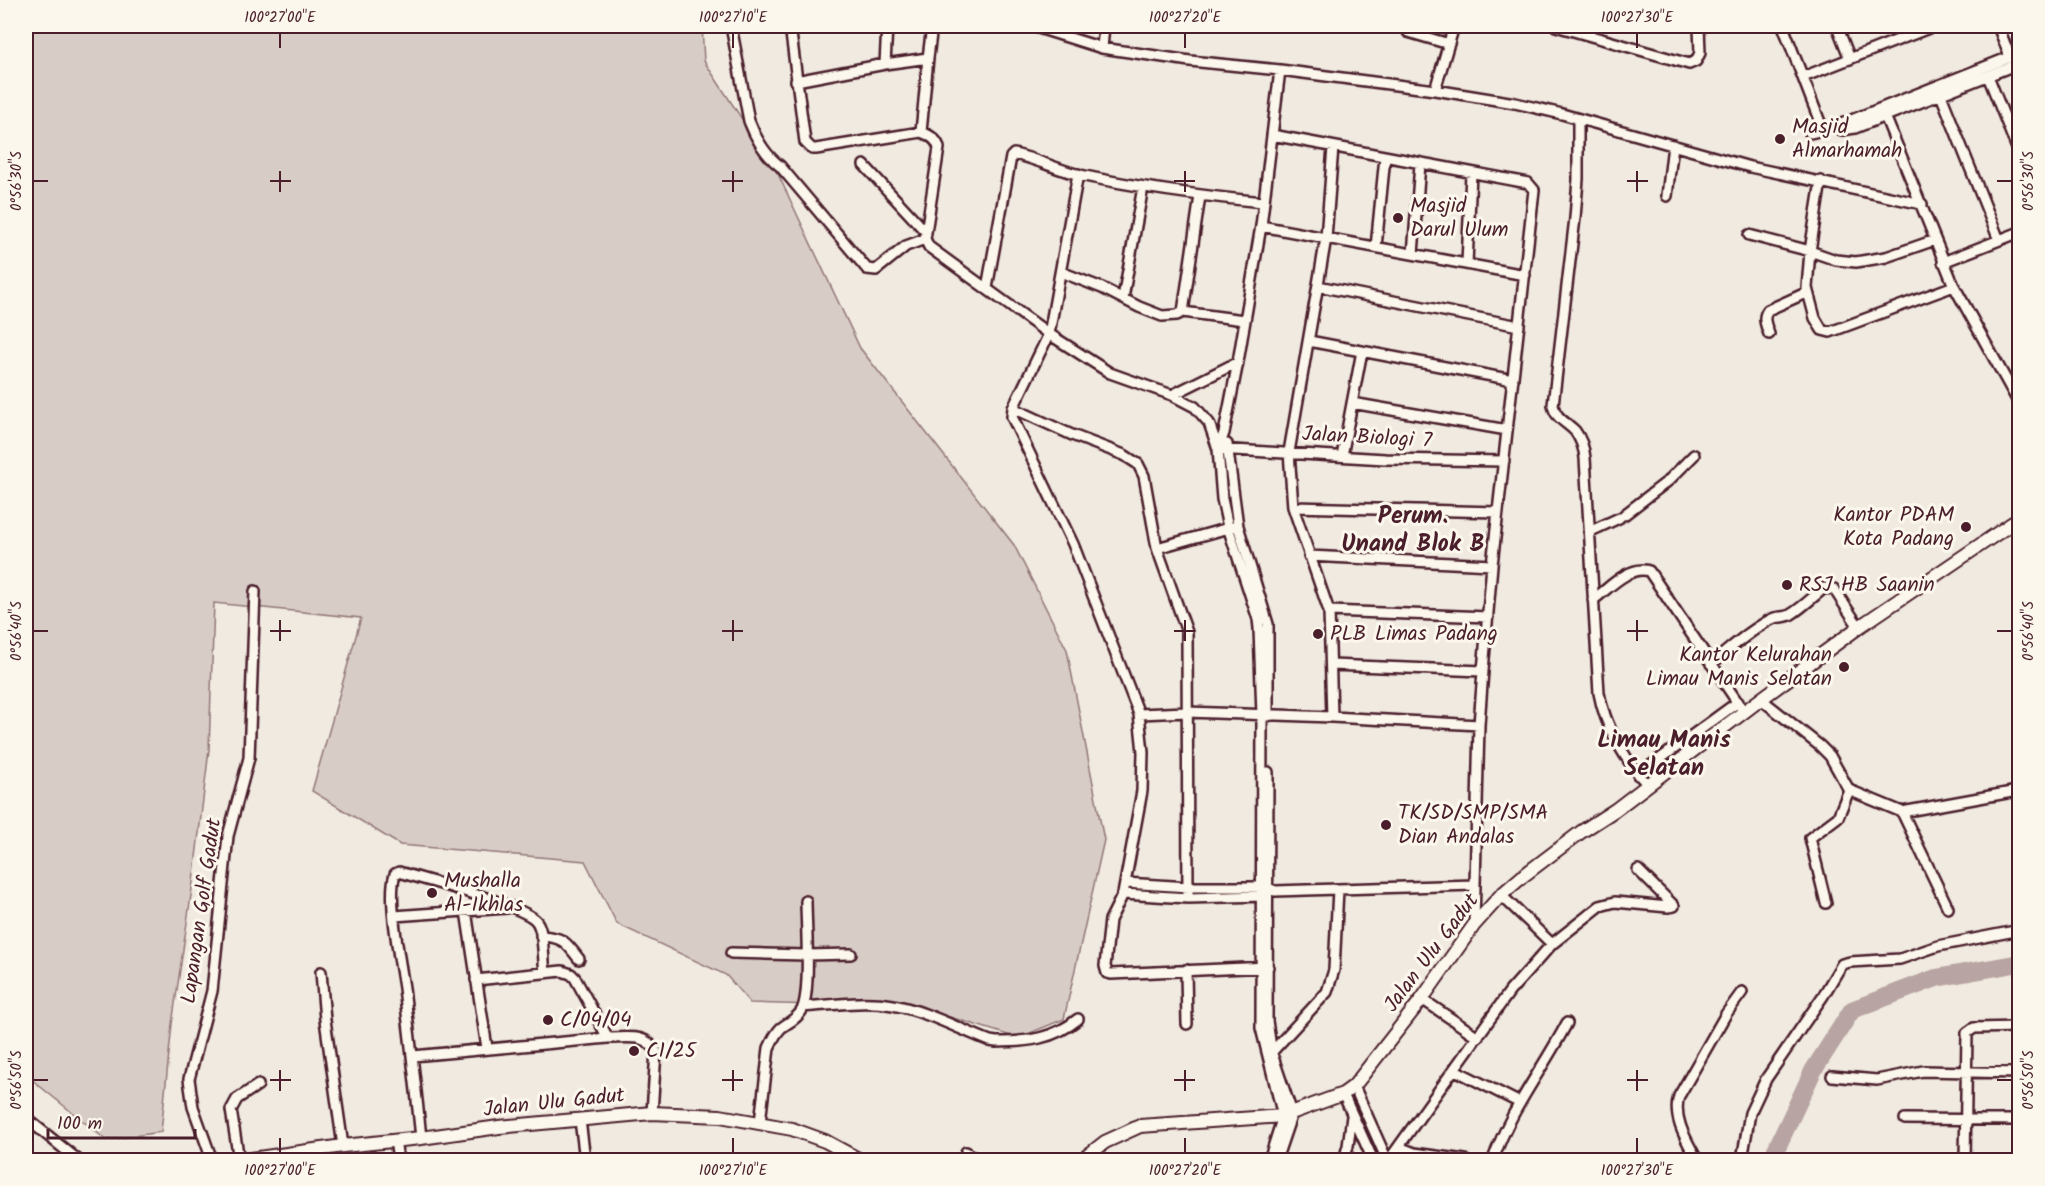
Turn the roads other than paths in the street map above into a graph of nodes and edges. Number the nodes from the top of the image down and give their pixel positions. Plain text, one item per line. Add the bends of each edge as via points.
1 (731, 26) edge
2 (791, 26) edge
3 (887, 26) edge
4 (932, 26) edge
5 (1032, 26) edge
6 (1104, 26) edge
7 (1406, 26) edge
8 (1454, 26) edge
9 (1556, 26) edge
10 (1699, 26) edge
11 (1783, 26) edge
12 (1837, 26) edge
13 (1934, 26) edge
14 (1998, 26) edge
15 (1449, 44) junction
16 (1102, 48) junction
17 (2015, 55) edge
18 (928, 58) junction
19 (1850, 60) junction
20 (2019, 63) edge
21 (885, 64) junction
22 (1280, 70) junction
23 (1988, 76) junction
24 (1803, 77) junction
25 (796, 81) junction
26 (1435, 90) junction
27 (1941, 95) junction
28 (1885, 116) junction
29 (1578, 119) junction
30 (1834, 127) junction
31 (1822, 130) junction
32 (921, 132) junction
33 (1810, 133) dead end
34 (1272, 135) junction
35 (1673, 145) junction
36 (1333, 147) junction
37 (2019, 156) edge
38 (1385, 157) junction
39 (1420, 164) junction
40 (864, 165) dead end
41 (1471, 173) junction
42 (1078, 174) junction
43 (1821, 182) junction
44 (1143, 187) junction
45 (1200, 195) junction
46 (1667, 196) dead end
47 (1263, 202) junction
48 (1922, 204) junction
49 (1261, 226) junction
50 (2019, 232) edge
51 (1749, 235) dead end
52 (926, 236) junction
53 (1326, 238) junction
54 (1935, 240) junction
55 (1999, 240) junction
56 (1376, 248) junction
57 (1810, 251) junction
58 (1413, 254) junction
59 (1943, 261) junction
60 (1467, 264) junction
61 (1061, 272) junction
62 (1525, 275) junction
63 (1318, 286) junction
64 (1954, 286) junction
65 (987, 288) junction
66 (1808, 292) junction
67 (1123, 298) junction
68 (1183, 312) junction
69 (1244, 320) junction
70 (1519, 326) junction
71 (1049, 334) junction
72 (1769, 334) dead end
73 (1309, 341) junction
74 (1362, 351) junction
75 (1238, 362) junction
76 (1513, 380) junction
77 (1172, 395) junction
78 (1352, 403) junction
79 (2019, 405) edge
80 (1013, 408) junction
81 (1508, 430) junction
82 (1223, 449) junction
83 (1289, 452) junction
84 (1694, 455) dead end
85 (1342, 456) junction
86 (1504, 461) junction
87 (1293, 507) junction
88 (1498, 512) junction
89 (2019, 518) edge
90 (1233, 526) junction
91 (1589, 532) junction
92 (1156, 549) junction
93 (1310, 556) junction
94 (1492, 566) junction
95 (255, 591) dead end
96 (1593, 600) junction
97 (1329, 611) junction
98 (1488, 617) junction
99 (1859, 627) junction
100 (1711, 664) junction
101 (1331, 665) junction
102 (1483, 671) junction
103 (1761, 699) junction
104 (1741, 707) junction
105 (1187, 712) junction
106 (1139, 714) junction
107 (1265, 716) junction
108 (1332, 717) junction
109 (1479, 725) junction
110 (1638, 775) junction
111 (1648, 785) junction
112 (1849, 790) junction
113 (2019, 794) edge
114 (1902, 812) junction
115 (2019, 832) edge
116 (2019, 843) edge
117 (1638, 870) dead end
118 (1125, 883) junction
119 (1475, 885) junction
120 (1189, 887) junction
121 (1338, 890) junction
122 (1267, 892) junction
123 (1123, 894) junction
124 (1501, 895) junction
125 (1188, 898) junction
126 (806, 901) dead end
127 (1826, 903) dead end
128 (512, 908) junction
129 (1948, 908) dead end
130 (466, 911) junction
131 (394, 916) junction
132 (1474, 925) junction
133 (2019, 930) edge
134 (541, 936) junction
135 (1552, 944) junction
136 (731, 953) dead end
137 (851, 954) dead end
138 (806, 955) junction
139 (579, 959) dead end
140 (1264, 967) junction
141 (1186, 970) junction
142 (321, 972) dead end
143 (545, 972) junction
144 (476, 980) junction
145 (1742, 992) dead end
146 (1422, 999) junction
147 (803, 1007) junction
148 (1078, 1019) dead end
149 (1567, 1023) dead end
150 (1186, 1024) dead end
151 (2019, 1027) edge
152 (608, 1038) junction
153 (1478, 1038) junction
154 (487, 1048) junction
155 (1270, 1055) junction
156 (413, 1056) junction
157 (1455, 1070) junction
158 (1965, 1072) junction
159 (2019, 1073) edge
160 (1832, 1076) dead end
161 (258, 1085) dead end
162 (1354, 1086) junction
163 (1343, 1094) junction
164 (1520, 1103) junction
165 (652, 1113) junction
166 (1352, 1113) junction
167 (1287, 1114) junction
168 (26, 1118) edge
169 (1905, 1119) dead end
170 (1965, 1119) junction
171 (580, 1120) junction
172 (2019, 1120) edge
173 (760, 1122) junction
174 (421, 1138) junction
175 (396, 1140) junction
176 (343, 1146) junction
177 (1399, 1147) junction
178 (966, 1152) dead end
179 (78, 1161) edge
180 (212, 1161) edge
181 (239, 1161) edge
182 (244, 1161) edge
183 (398, 1161) edge
184 (585, 1161) edge
185 (860, 1161) edge
186 (977, 1161) edge
187 (1083, 1161) edge
188 (1269, 1161) edge
189 (1276, 1161) edge
190 (1344, 1161) edge
191 (1373, 1161) edge
192 (1388, 1161) edge
193 (1465, 1161) edge
194 (1492, 1161) edge
195 (1697, 1161) edge
196 (1742, 1161) edge
197 (1965, 1161) edge

1 - 52 street via 753,131 769,158 867,269 876,270
2 - 25 street
3 - 21 street
4 - 18 street
5 - 16 street
6 - 16 street
7 - 15 street via 1408,32
8 - 15 street
9 - 10 street via 1689,64 1700,53
11 - 24 street
12 - 19 street
13 - 19 street
14 - 17 street
15 - 26 street
16 - 22 street
17 - 30 street
18 - 21 street
18 - 32 street
19 - 24 street
20 - 23 street
21 - 25 street
22 - 26 street
22 - 34 street
23 - 27 street
23 - 37 street
24 - 31 street
25 - 32 street via 804,142 812,149
26 - 29 street via 1515,103
27 - 28 street
27 - 55 street
28 - 30 street via 1848,129
28 - 48 street
29 - 35 street
29 - 91 street via 1575,218 1553,405 1558,417 1581,441 1586,458
30 - 31 street
31 - 33 street
32 - 52 street via 938,142 939,148
34 - 36 street
34 - 47 street
35 - 43 street
35 - 46 street
36 - 38 street
36 - 53 street
38 - 39 street
38 - 56 street
39 - 41 street
39 - 58 street
40 - 52 street
41 - 60 street
41 - 62 street via 1528,183 1533,190
42 - 44 street
42 - 61 street
42 - 65 street via 1012,155
43 - 48 street
43 - 57 street
44 - 45 street
44 - 67 street
45 - 47 street
45 - 68 street
47 - 49 street
48 - 54 street
49 - 53 street
49 - 69 street
50 - 55 street
51 - 57 street
52 - 65 street via 929,247
53 - 56 street
53 - 63 street
54 - 57 street via 1886,257 1856,262
54 - 59 street
55 - 59 street
56 - 58 street
57 - 66 street
58 - 60 street
59 - 64 street
60 - 62 street
61 - 67 street
61 - 71 street
62 - 70 street
63 - 70 street
63 - 73 street
64 - 66 street via 1830,332 1822,330 1815,318
64 - 79 street
65 - 71 street
66 - 72 street via 1768,310 1764,321
67 - 68 street via 1162,316
68 - 69 street
69 - 75 street
70 - 76 street
71 - 77 street via 1110,373
71 - 80 street
73 - 74 street
73 - 83 street
74 - 76 street
74 - 78 street
75 - 77 street
75 - 82 street
76 - 81 street
77 - 82 street via 1195,407
78 - 81 street
78 - 85 street
80 - 92 street via 1137,464 1144,476
80 - 106 street via 1013,422 1073,544
81 - 86 street
82 - 83 street, Jalan Biologi 7
82 - 90 street via 1222,499
83 - 85 street, Jalan Biologi 7
83 - 87 street
84 - 91 street via 1668,481 1621,516
85 - 86 street, Jalan Biologi 7
86 - 88 street
87 - 88 street
87 - 93 street
88 - 94 street
89 - 99 street, Jalan Ulu Gadut
90 - 92 street
90 - 107 street via 1268,624
91 - 96 street
92 - 105 street via 1187,632
93 - 94 street
93 - 97 street
94 - 98 street
95 - 180 street, Lapangan Golf Gadut via 249,758 228,836 212,991 189,1079 193,1107
96 - 100 street via 1631,572 1641,568 1649,571
96 - 110 street via 1601,705
97 - 98 street
97 - 101 street
98 - 102 street
99 - 100 street via 1834,589 1824,588 1792,614 1771,619
99 - 103 street, Jalan Ulu Gadut
100 - 104 street
101 - 102 street
101 - 108 street
102 - 109 street
103 - 104 street, Jalan Ulu Gadut
103 - 112 street via 1830,756
104 - 110 street
104 - 111 street, Jalan Ulu Gadut
105 - 106 street
105 - 107 street
105 - 120 street
106 - 118 street via 1142,791
107 - 108 street
107 - 122 street
108 - 109 street
109 - 119 street
110 - 111 street
111 - 124 street, Jalan Ulu Gadut
112 - 114 street
112 - 127 street via 1838,817 1810,838
113 - 114 street via 2012,792
114 - 129 street
115 - 116 street
117 - 135 street via 1674,906 1615,902 1600,906
118 - 120 street
118 - 123 street
119 - 121 street
119 - 132 street
120 - 122 street
120 - 125 street
121 - 122 street
121 - 155 street via 1332,981 1327,992
122 - 125 street
122 - 140 street
123 - 125 street
123 - 141 street via 1110,920 1107,973
124 - 132 street, Jalan Ulu Gadut
124 - 135 street
126 - 138 street
128 - 130 street
128 - 131 street via 399,872 393,879
128 - 134 street via 537,921
130 - 131 street
130 - 144 street
131 - 156 street
132 - 146 street, Jalan Ulu Gadut
133 - 196 street via 1938,946 1900,959 1842,964 1766,1079 1750,1113
134 - 139 street via 566,941
134 - 143 street
135 - 153 street via 1510,991
136 - 138 street
137 - 138 street
138 - 147 street
140 - 141 street
140 - 155 street via 1261,1028
141 - 150 street
142 - 176 street via 324,1020
143 - 144 street
143 - 152 street via 562,971 575,978
144 - 154 street
145 - 195 street via 1676,1104 1682,1131
146 - 153 street
146 - 162 street, Jalan Ulu Gadut
147 - 148 street via 894,1006 996,1042 1042,1039
147 - 173 street via 772,1042
149 - 164 street
151 - 158 street via 1974,1028 1967,1033
152 - 154 street
152 - 165 street via 643,1039 656,1051
153 - 157 street
154 - 156 street
155 - 167 street
156 - 174 street
157 - 164 street
157 - 177 street
158 - 159 street
158 - 160 street via 1912,1072 1877,1080
158 - 170 street
161 - 181 street via 237,1099 231,1110
162 - 163 street, Jalan Ulu Gadut
162 - 192 street
163 - 166 street
163 - 167 street, Jalan Ulu Gadut
164 - 194 street
165 - 171 street, Jalan Ulu Gadut
165 - 173 street, Jalan Ulu Gadut
166 - 190 street
166 - 191 street
167 - 187 street, Jalan Ulu Gadut via 1140,1126 1105,1142
167 - 188 street
167 - 189 street
168 - 179 street
169 - 170 street
170 - 172 street
170 - 197 street
171 - 174 street, Jalan Ulu Gadut
171 - 184 street
173 - 185 street, Jalan Ulu Gadut via 825,1141
174 - 175 street, Jalan Ulu Gadut
175 - 176 street, Jalan Ulu Gadut
175 - 183 street
176 - 182 street, Jalan Ulu Gadut
177 - 192 street
177 - 193 street
178 - 186 street

